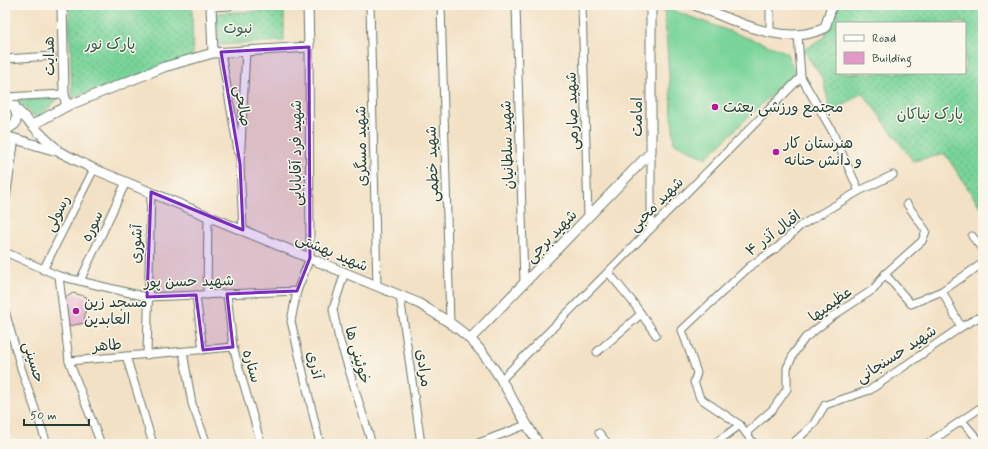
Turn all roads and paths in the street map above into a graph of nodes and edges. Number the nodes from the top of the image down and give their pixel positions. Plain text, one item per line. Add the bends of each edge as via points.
1 (62, 5) edge
2 (229, 5) edge
3 (308, 5) edge
4 (370, 5) edge
5 (441, 5) edge
6 (516, 5) edge
7 (582, 5) edge
8 (652, 5) edge
9 (770, 5) edge
10 (832, 5) edge
11 (700, 6) edge
12 (770, 31) junction
13 (798, 35) junction
14 (309, 47) junction
15 (246, 51) junction
16 (217, 52) junction
17 (52, 56) dead end
18 (5, 59) edge
19 (801, 77) junction
20 (64, 94) junction
21 (5, 99) edge
22 (15, 106) junction
23 (67, 106) junction
24 (34, 124) junction
25 (5, 131) edge
26 (5, 136) edge
27 (15, 138) junction
28 (60, 152) junction
29 (651, 152) junction
30 (240, 164) junction
31 (94, 169) junction
32 (893, 175) dead end
33 (126, 182) junction
34 (859, 191) junction
35 (151, 192) junction
36 (5, 204) edge
37 (908, 204) dead end
38 (208, 216) junction
39 (588, 217) junction
40 (651, 228) junction
41 (243, 230) junction
42 (972, 236) dead end
43 (983, 250) edge
44 (5, 252) edge
45 (310, 258) junction
46 (983, 263) edge
47 (43, 270) junction
48 (345, 272) junction
49 (608, 272) junction
50 (885, 274) junction
51 (59, 276) junction
52 (80, 281) junction
53 (524, 283) junction
54 (377, 286) junction
55 (297, 291) junction
56 (942, 291) junction
57 (227, 294) junction
58 (196, 295) junction
59 (207, 295) junction
60 (400, 296) junction
61 (147, 297) junction
62 (5, 311) edge
63 (641, 314) junction
64 (983, 315) edge
65 (450, 323) junction
66 (961, 327) junction
67 (656, 335) dead end
68 (470, 339) junction
69 (233, 347) junction
70 (203, 350) junction
71 (183, 352) junction
72 (597, 352) dead end
73 (147, 354) junction
74 (126, 356) junction
75 (69, 361) junction
76 (501, 380) junction
77 (983, 406) edge
78 (962, 421) junction
79 (526, 425) junction
80 (740, 425) junction
81 (599, 433) dead end
82 (746, 433) junction
83 (47, 444) edge
84 (101, 444) edge
85 (153, 444) edge
86 (207, 444) edge
87 (261, 444) edge
88 (320, 444) edge
89 (372, 444) edge
90 (421, 444) edge
91 (476, 444) edge
92 (539, 444) edge
93 (608, 444) edge
94 (714, 444) edge
95 (754, 444) edge
96 (792, 444) edge
97 (927, 444) edge
98 (982, 444) edge

1 - 20 street, هدایت
2 - 16 street via 211,6
3 - 14 street
4 - 54 street, شهید مسگری
5 - 65 street, شهید خطمی
6 - 53 street, شهید سلطانیان
7 - 39 street, شهید صارمی
8 - 29 street, امامت
9 - 12 street
10 - 13 street via 825,28 812,34
11 - 12 street via 749,26
12 - 13 street via 788,36
13 - 19 street
14 - 15 street
14 - 45 street, شهید فرد آقابابایی
15 - 16 street
15 - 30 street, صالحی
16 - 23 street via 164,67
16 - 30 street, صالحی
17 - 18 street
19 - 34 street via 831,129
19 - 40 street, شهید محبی
20 - 21 street
20 - 23 street, هدایت
21 - 22 street, شهید بهشتی
22 - 24 street, شهید بهشتی
22 - 25 street via 15,124
23 - 24 street
24 - 28 street, شهید بهشتی via 42,137
26 - 27 street, شهید بهشتی
27 - 28 street, شهید بهشتی
27 - 36 street
28 - 31 street, شهید بهشتی
29 - 39 street, شهید برجی
29 - 40 street, امامت
30 - 41 street, صالحی
31 - 33 street, شهید بهشتی
31 - 47 street, رسولی
32 - 34 street, اقبال آذر ۴
33 - 35 street, شهید بهشتی
33 - 52 street, سوره
34 - 80 street, اقبال آذر ۴ via 800,226 749,267 682,330 697,373 694,382 700,398
35 - 38 street, شهید بهشتی
35 - 61 street, آشوری
37 - 50 street, عظیمیها via 926,231 922,241
38 - 41 street, شهید بهشتی
38 - 59 street
39 - 53 street, شهید برجی
40 - 49 street, شهید محبی
41 - 45 street, شهید بهشتی
42 - 43 street
44 - 47 street, شهید حسن پور
45 - 48 street, شهید بهشتی
45 - 55 street
46 - 56 street
47 - 51 street, شهید حسن پور
48 - 54 street, شهید بهشتی
48 - 89 street, خوئینی ها via 333,308 338,335
49 - 63 street
49 - 76 street, شهید محبی
50 - 56 street via 911,304
50 - 82 street, عظیمیها via 874,289 805,338 787,368 787,388 773,409
51 - 52 street, شهید حسن پور
51 - 75 street
52 - 61 street, شهید حسن پور
53 - 68 street, شهید برجی
54 - 60 street, شهید بهشتی
55 - 57 street, شهید حسن پور
55 - 88 street, آذری via 291,321
56 - 66 street
57 - 59 street, شهید حسن پور
57 - 69 street, ستاره
58 - 59 street, شهید حسن پور
58 - 61 street, شهید حسن پور
58 - 70 street
60 - 65 street, شهید بهشتی via 418,303
60 - 90 street, مرادی
61 - 73 street, آشوری
62 - 83 street, حسینی
63 - 67 street
63 - 72 street
64 - 66 street, شهید حسنجانی
65 - 68 street, شهید بهشتی
66 - 96 street, شهید حسنجانی via 870,390 825,405 813,425
68 - 76 street, شهید بهشتی via 487,357
69 - 70 street, طاهر
69 - 87 street, ستاره
70 - 71 street, طاهر
71 - 73 street, طاهر
71 - 86 street via 192,404
73 - 74 street, طاهر
74 - 75 street, طاهر
74 - 85 street
75 - 84 street
76 - 79 street, شهید بهشتی
77 - 78 street
78 - 97 street
78 - 98 street
79 - 91 street
79 - 92 street, شهید بهشتی
80 - 82 street
80 - 94 street
81 - 93 street
82 - 95 street

